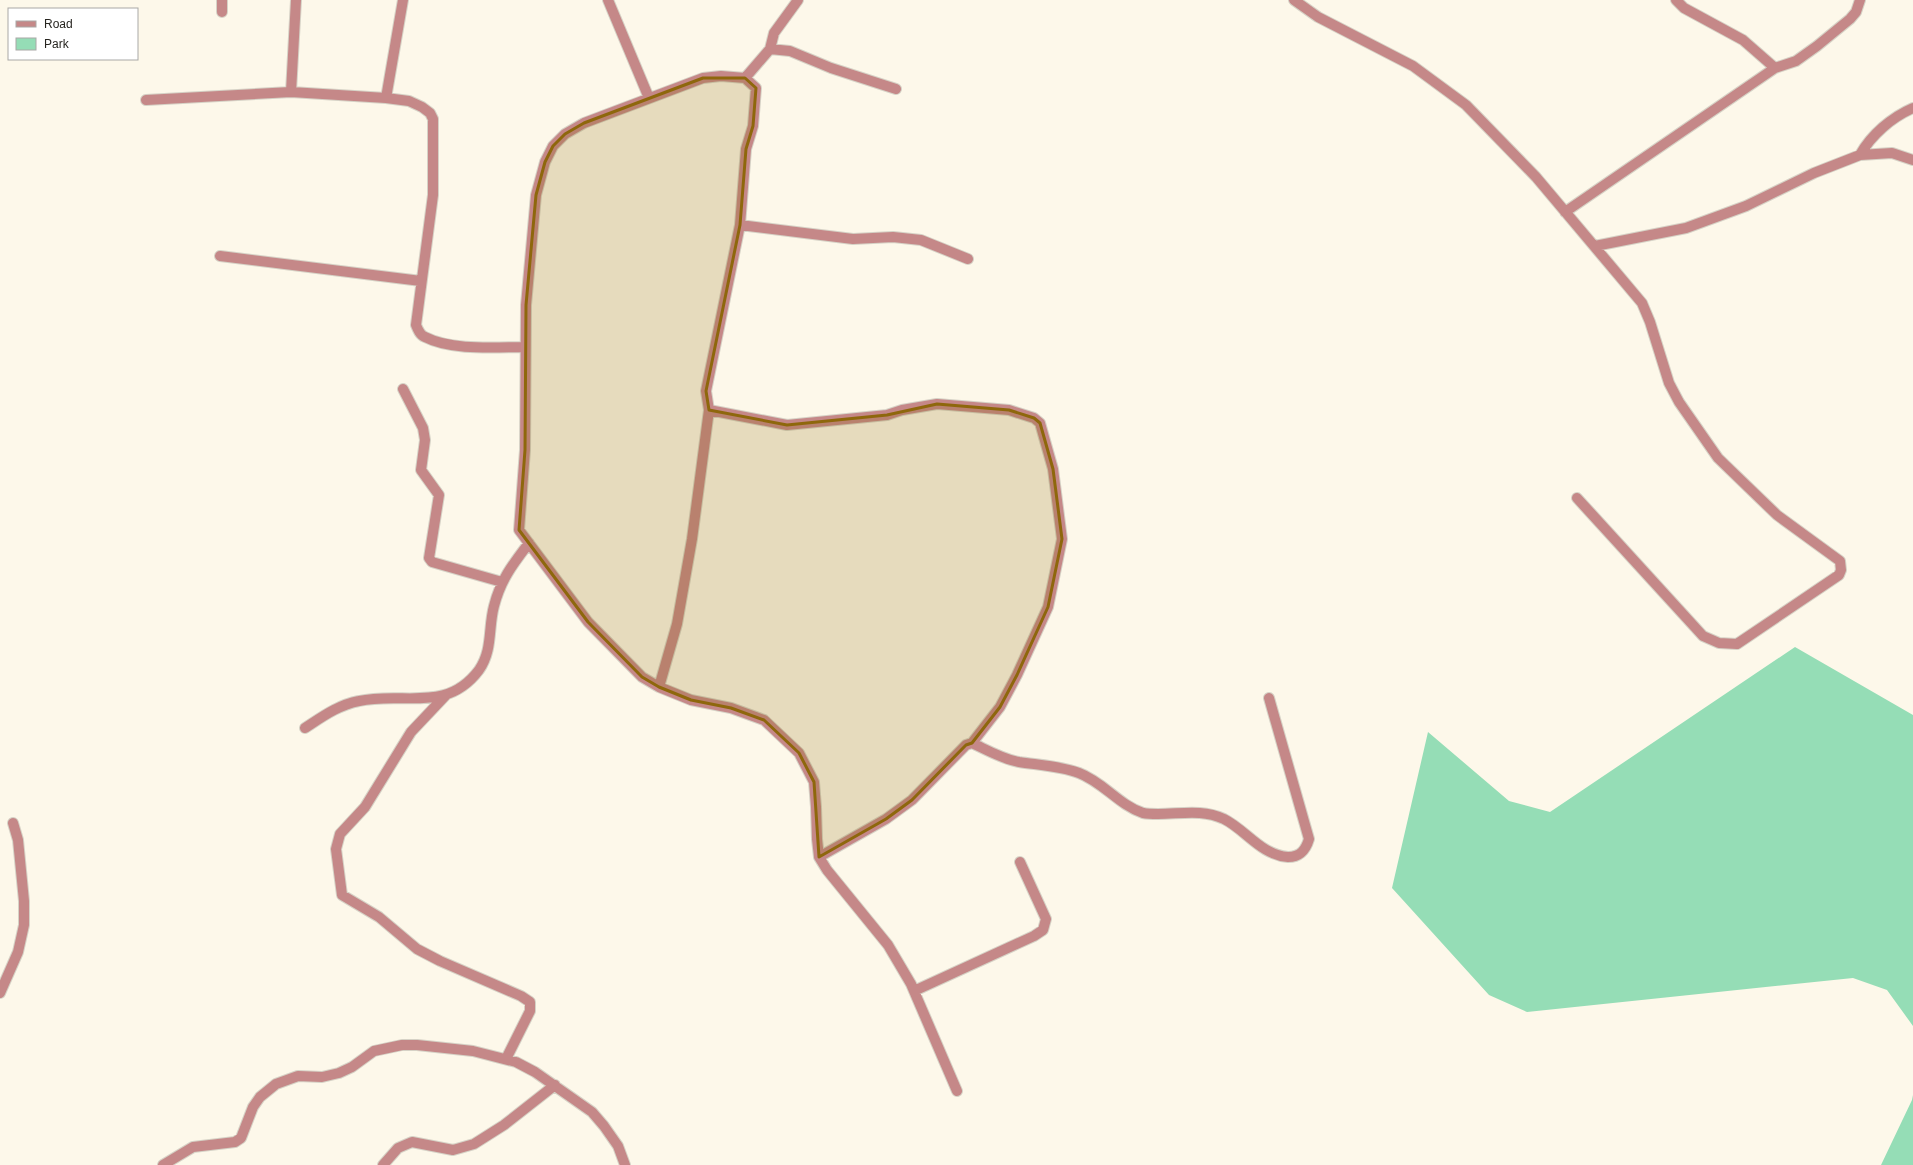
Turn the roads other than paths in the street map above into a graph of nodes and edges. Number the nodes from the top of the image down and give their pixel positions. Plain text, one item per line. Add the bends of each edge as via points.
1 (222, 0) edge
2 (296, 0) edge
3 (402, 0) edge
4 (608, 0) edge
5 (798, 0) edge
6 (1294, 0) edge
7 (1676, 0) edge
8 (1860, 0) edge
9 (222, 12) dead end
10 (770, 49) junction
11 (1775, 68) junction
12 (745, 78) junction
13 (896, 89) dead end
14 (291, 92) junction
15 (386, 98) junction
16 (649, 98) junction
17 (146, 100) dead end
18 (1913, 108) edge
19 (1860, 155) junction
20 (1913, 160) edge
21 (1565, 212) junction
22 (740, 225) junction
23 (1595, 246) junction
24 (220, 256) dead end
25 (968, 259) dead end
26 (421, 281) junction
27 (526, 347) junction
28 (402, 389) dead end
29 (710, 410) junction
30 (1577, 498) dead end
31 (529, 543) junction
32 (502, 582) junction
33 (659, 687) junction
34 (446, 695) junction
35 (1269, 698) dead end
36 (305, 728) dead end
37 (972, 742) junction
38 (13, 823) dead end
39 (819, 857) junction
40 (1020, 862) dead end
41 (914, 991) junction
42 (0, 993) edge
43 (506, 1059) junction
44 (555, 1085) junction
45 (957, 1091) dead end
46 (163, 1165) edge
47 (383, 1165) edge
48 (626, 1165) edge

1 - 9 street
2 - 14 street
3 - 15 street
4 - 16 street
5 - 10 street via 774,33
6 - 21 street via 1318,17 1413,66 1466,105 1536,177
7 - 11 street via 1684,8 1743,40
8 - 11 street via 1856,12 1850,19 1817,46 1796,61
10 - 12 street
10 - 13 street via 790,51
11 - 21 street
12 - 16 street via 703,78
12 - 22 street via 756,88 753,126 746,149
14 - 15 street
14 - 17 street
15 - 26 street via 409,101 430,113 433,119 433,195
16 - 27 street via 584,123 564,134 553,146 545,162 536,195 526,305
18 - 19 street via 1884,126 1866,144
19 - 20 street via 1892,153
19 - 23 street via 1746,206 1686,228
21 - 23 street
22 - 25 street via 853,239 893,237 921,240
22 - 29 street via 706,391
23 - 30 street via 1642,303 1679,402 1718,458 1778,515 1840,561 1841,570 1839,574 1737,644 1719,643 1703,636
24 - 26 street
26 - 27 street via 416,325 424,337 482,348
27 - 31 street via 525,450 519,530
28 - 32 street via 423,428 425,440 421,470 439,496 429,558 432,562
29 - 33 street via 677,624
29 - 37 street via 787,425 887,415 937,404 1009,410 1034,418 1040,423 1053,470 1062,539 1048,607 1000,707
31 - 32 street
31 - 33 street via 588,622 642,677
32 - 34 street via 494,608 488,652 480,669 465,686
33 - 39 street via 691,700 731,708 764,720 799,753 814,782
34 - 36 street via 423,700 384,697 358,701 340,706
34 - 43 street via 411,732 365,807 340,834 336,848 342,895 379,916 417,949 530,1002 530,1011
35 - 37 street via 1309,838 1306,848 1298,856 1272,854 1224,820 1209,814 1145,814 1130,808 1080,773 1018,762 999,756
37 - 39 street via 966,745 912,800 886,819
38 - 42 street via 18,840 24,925 18,952
39 - 41 street via 888,945
40 - 41 street via 1046,919 1044,930
41 - 45 street
43 - 44 street via 535,1072
43 - 46 street via 473,1051 417,1045 402,1045 374,1051 339,1073 322,1077 298,1076 276,1084 260,1097 253,1107 241,1138 236,1142 193,1147
44 - 47 street via 504,1125 474,1144 453,1150 412,1142 398,1148
44 - 48 street via 592,1112 618,1146

